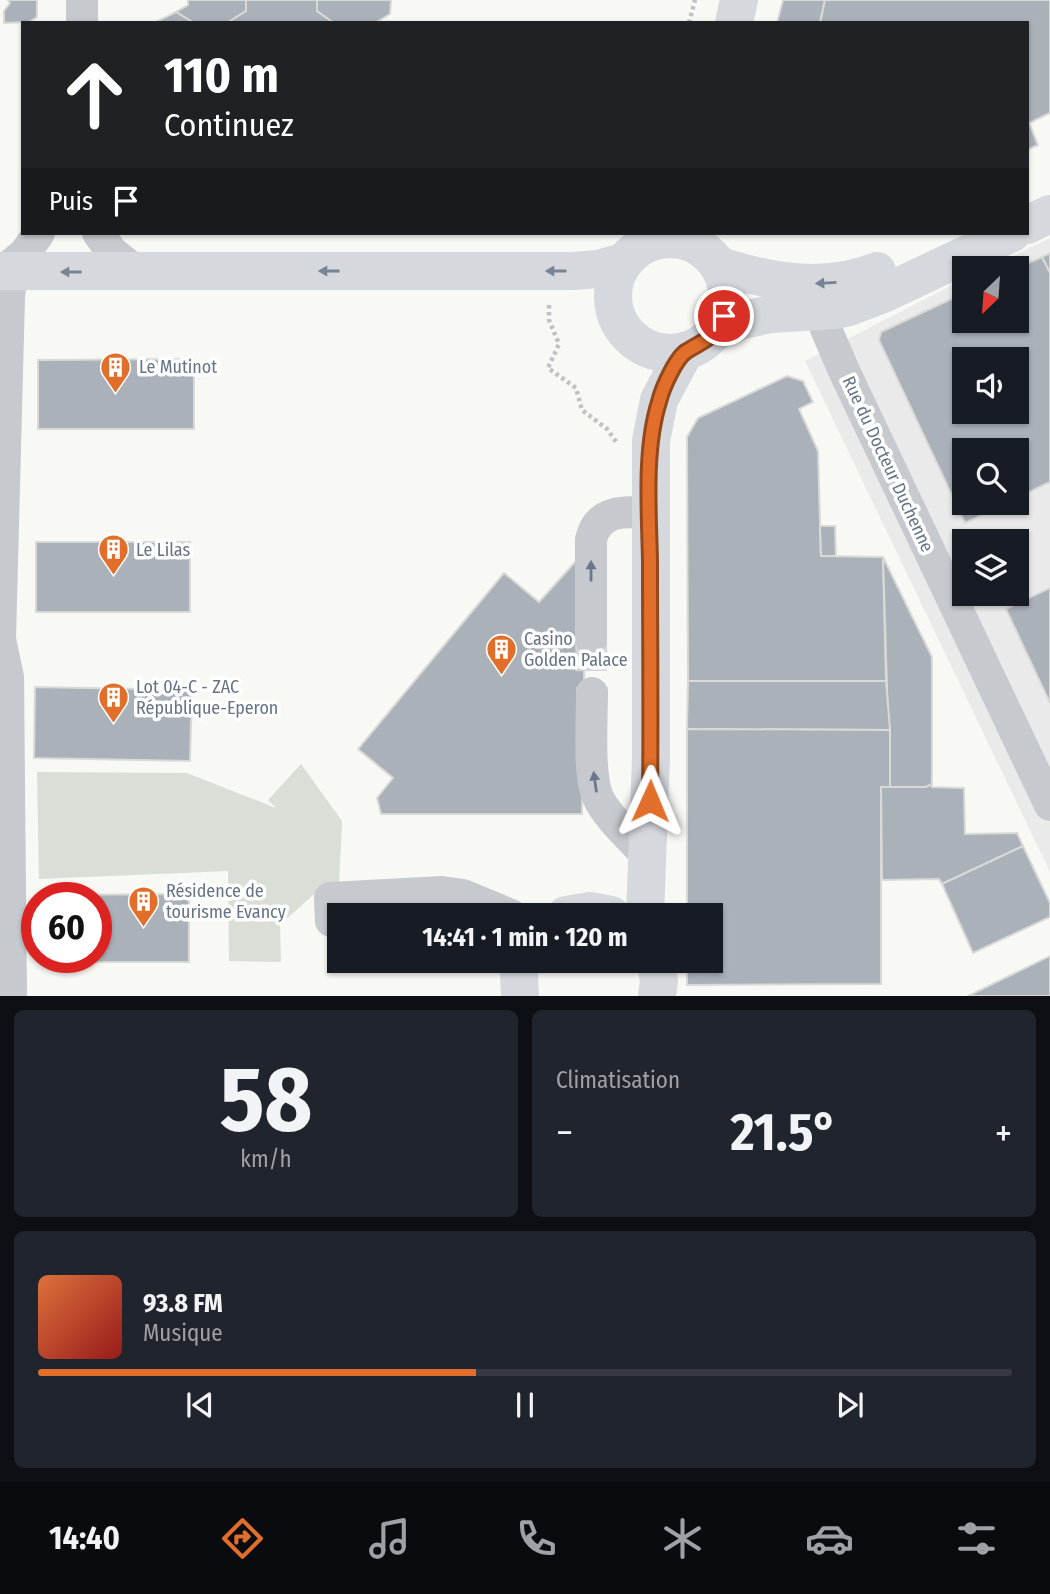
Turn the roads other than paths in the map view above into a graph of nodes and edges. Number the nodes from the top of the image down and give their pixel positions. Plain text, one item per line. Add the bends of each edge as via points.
1 (82, 0) edge
2 (718, 0) edge
3 (739, 0) edge
4 (82, 21) edge
5 (713, 21) edge
6 (734, 21) edge
7 (1050, 195) edge
8 (1029, 205) edge
9 (1050, 214) edge
10 (1029, 224) edge
11 (38, 235) edge
12 (99, 235) edge
13 (954, 235) edge
14 (1008, 235) edge
15 (641, 246) edge
16 (710, 250) edge
17 (5, 271) edge
18 (137, 272) junction
19 (822, 311) junction
20 (700, 341) junction
21 (650, 514) junction
22 (591, 639) tunnel mouth
23 (592, 693) tunnel mouth
24 (1050, 805) edge
25 (648, 856) junction
26 (330, 903) edge
27 (418, 903) edge
28 (438, 903) edge
29 (482, 903) edge
30 (646, 903) edge
31 (658, 973) edge
32 (11, 996) edge
33 (657, 996) edge

1 - 4 street
2 - 5 main road
3 - 6 main road
7 - 8 main road
9 - 10 main road
11 - 17 street
12 - 18 street
13 -> 16 main road via 870,274 832,284 772,279
14 - 19 main road via 883,294
15 - 16 main road via 674,239
15 -> 18 main road via 598,269
15 - 20 main road via 615,278 615,313 623,328 650,350 667,353
16 - 20 main road via 726,282 727,299 724,316
18 -> 17 main road
17 - 32 street via 9,297 0,639 8,677
19 - 20 main road via 743,320
19 - 24 street, Rue du Docteur Duchenne via 845,373
20 - 21 main road via 664,387 656,412
22 -> 21 street via 591,540 595,527 605,517 628,511
21 - 25 main road
25 -> 23 street via 597,797
25 - 30 main road
26 - 27 street via 330,898
28 - 29 street via 463,895
31 - 33 main road

